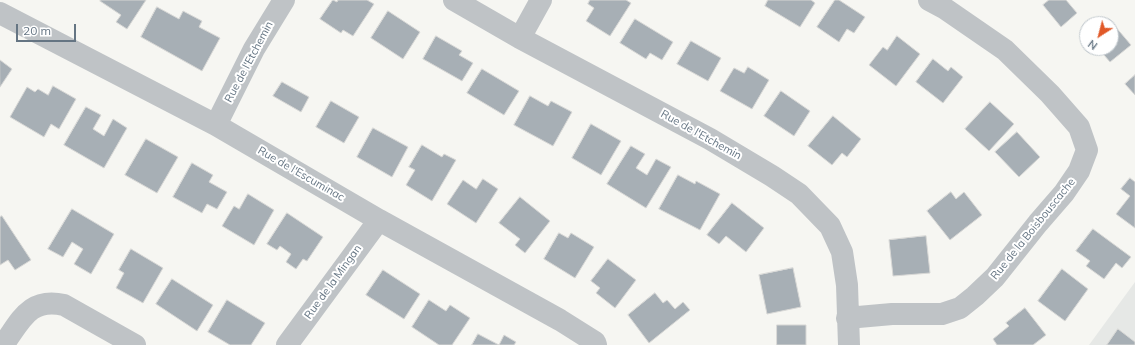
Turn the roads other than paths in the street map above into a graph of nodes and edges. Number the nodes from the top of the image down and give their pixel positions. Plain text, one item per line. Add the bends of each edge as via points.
1 (284, 0) edge
2 (454, 0) edge
3 (541, 0) edge
4 (929, 0) edge
5 (0, 13) edge
6 (520, 38) junction
7 (216, 125) junction
8 (379, 220) junction
9 (847, 318) junction
10 (3, 345) edge
11 (135, 345) edge
12 (287, 345) edge
13 (596, 345) edge
14 (849, 345) edge

1 - 7 street, Rue de l'Etchemin via 254,49
2 - 6 street, Rue de l'Etchemin
3 - 6 street
4 - 9 street, Rue de la Boisbouscache via 1005,50 1079,127 1087,150 1079,171 1064,192 995,277 960,308 942,314 892,314
5 - 7 street, Rue de l'Escuminac
6 - 9 street, Rue de l'Etchemin via 710,139 799,194 830,226 842,252 847,285
7 - 8 street, Rue de l'Escuminac
8 - 12 street, Rue de la Mingan
8 - 13 street, Rue de l'Escuminac via 560,320
9 - 14 street, Rue de l'Etchemin
10 - 11 street via 28,310 44,303 54,303 64,305

